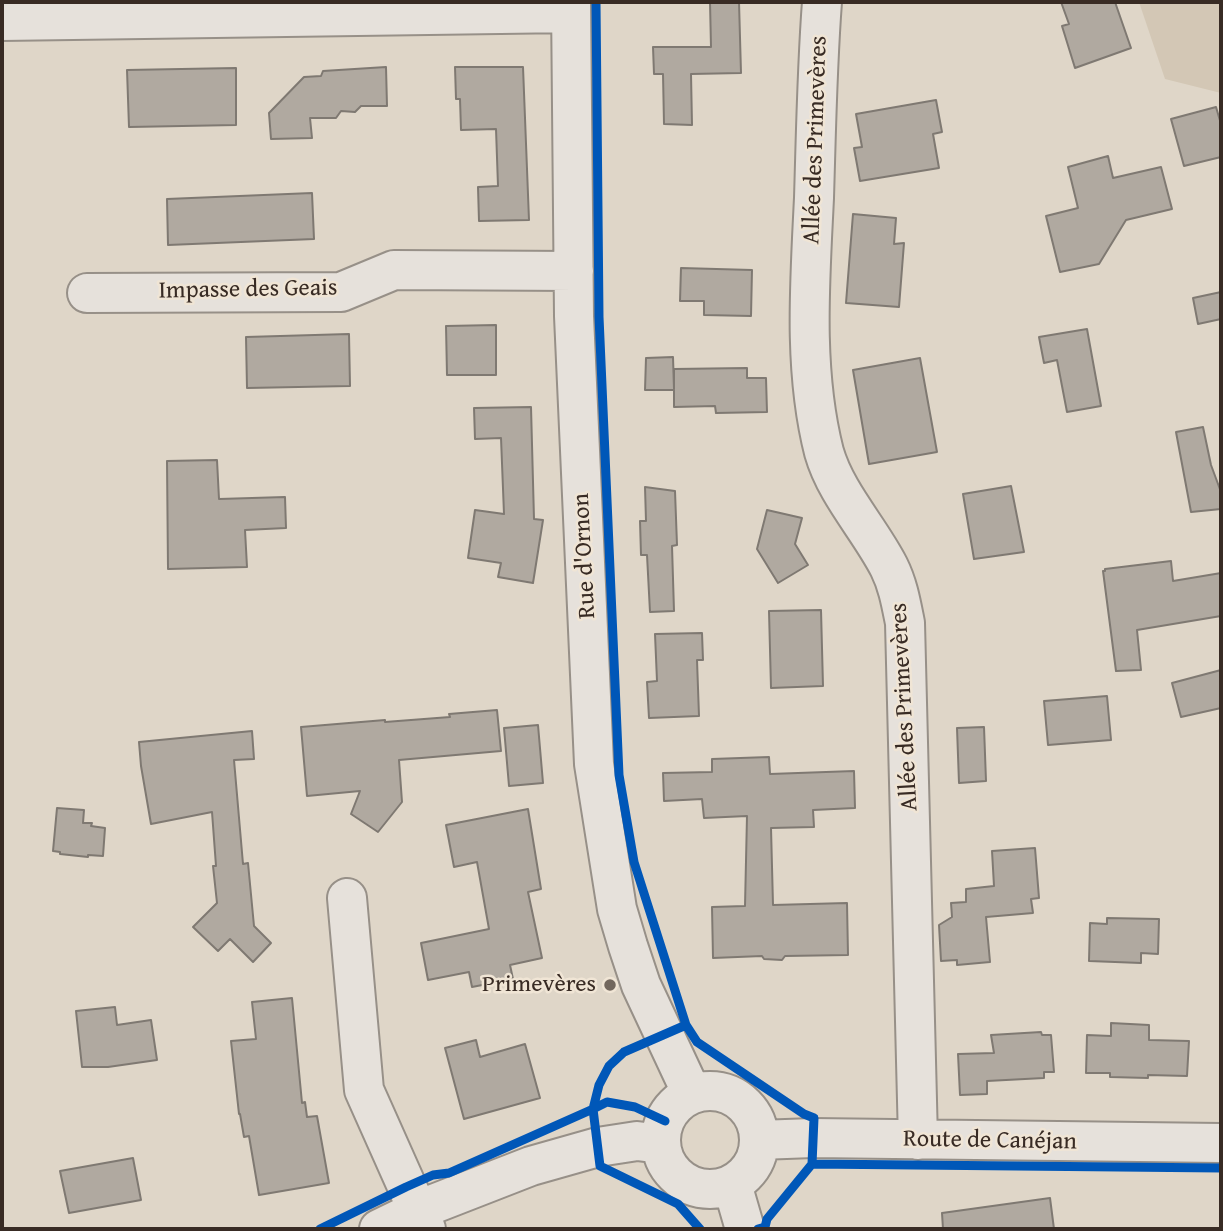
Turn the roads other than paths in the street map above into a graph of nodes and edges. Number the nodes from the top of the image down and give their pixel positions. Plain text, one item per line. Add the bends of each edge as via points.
1 (822, 2) edge
2 (571, 7) edge
3 (2, 21) edge
4 (574, 271) junction
5 (87, 293) dead end
6 (347, 898) dead end
7 (692, 1094) junction
8 (759, 1140) junction
9 (918, 1140) junction
10 (1221, 1143) edge
11 (661, 1144) junction
12 (732, 1184) junction
13 (422, 1220) edge
14 (379, 1229) edge
15 (745, 1229) edge

1 - 9 street, Allée des Primevères via 811,355 825,455 889,567 905,623
2 - 3 street
2 - 4 street, Rue d'Ornon
4 - 5 street, Impasse des Geais via 394,270 341,292
4 - 7 street, Rue d'Ornon via 596,777 617,909 628,946 641,985
6 - 13 street via 364,1090
7 - 8 street via 723,1093 737,1100 749,1111
7 - 11 street via 671,1110
8 - 9 street, Route de Canéjan
8 - 12 street via 752,1166
9 - 10 street, Route de Canéjan
11 - 12 street via 665,1160 686,1183 716,1189
11 - 13 street via 637,1141 598,1147 531,1166
12 - 15 street
13 - 14 street

